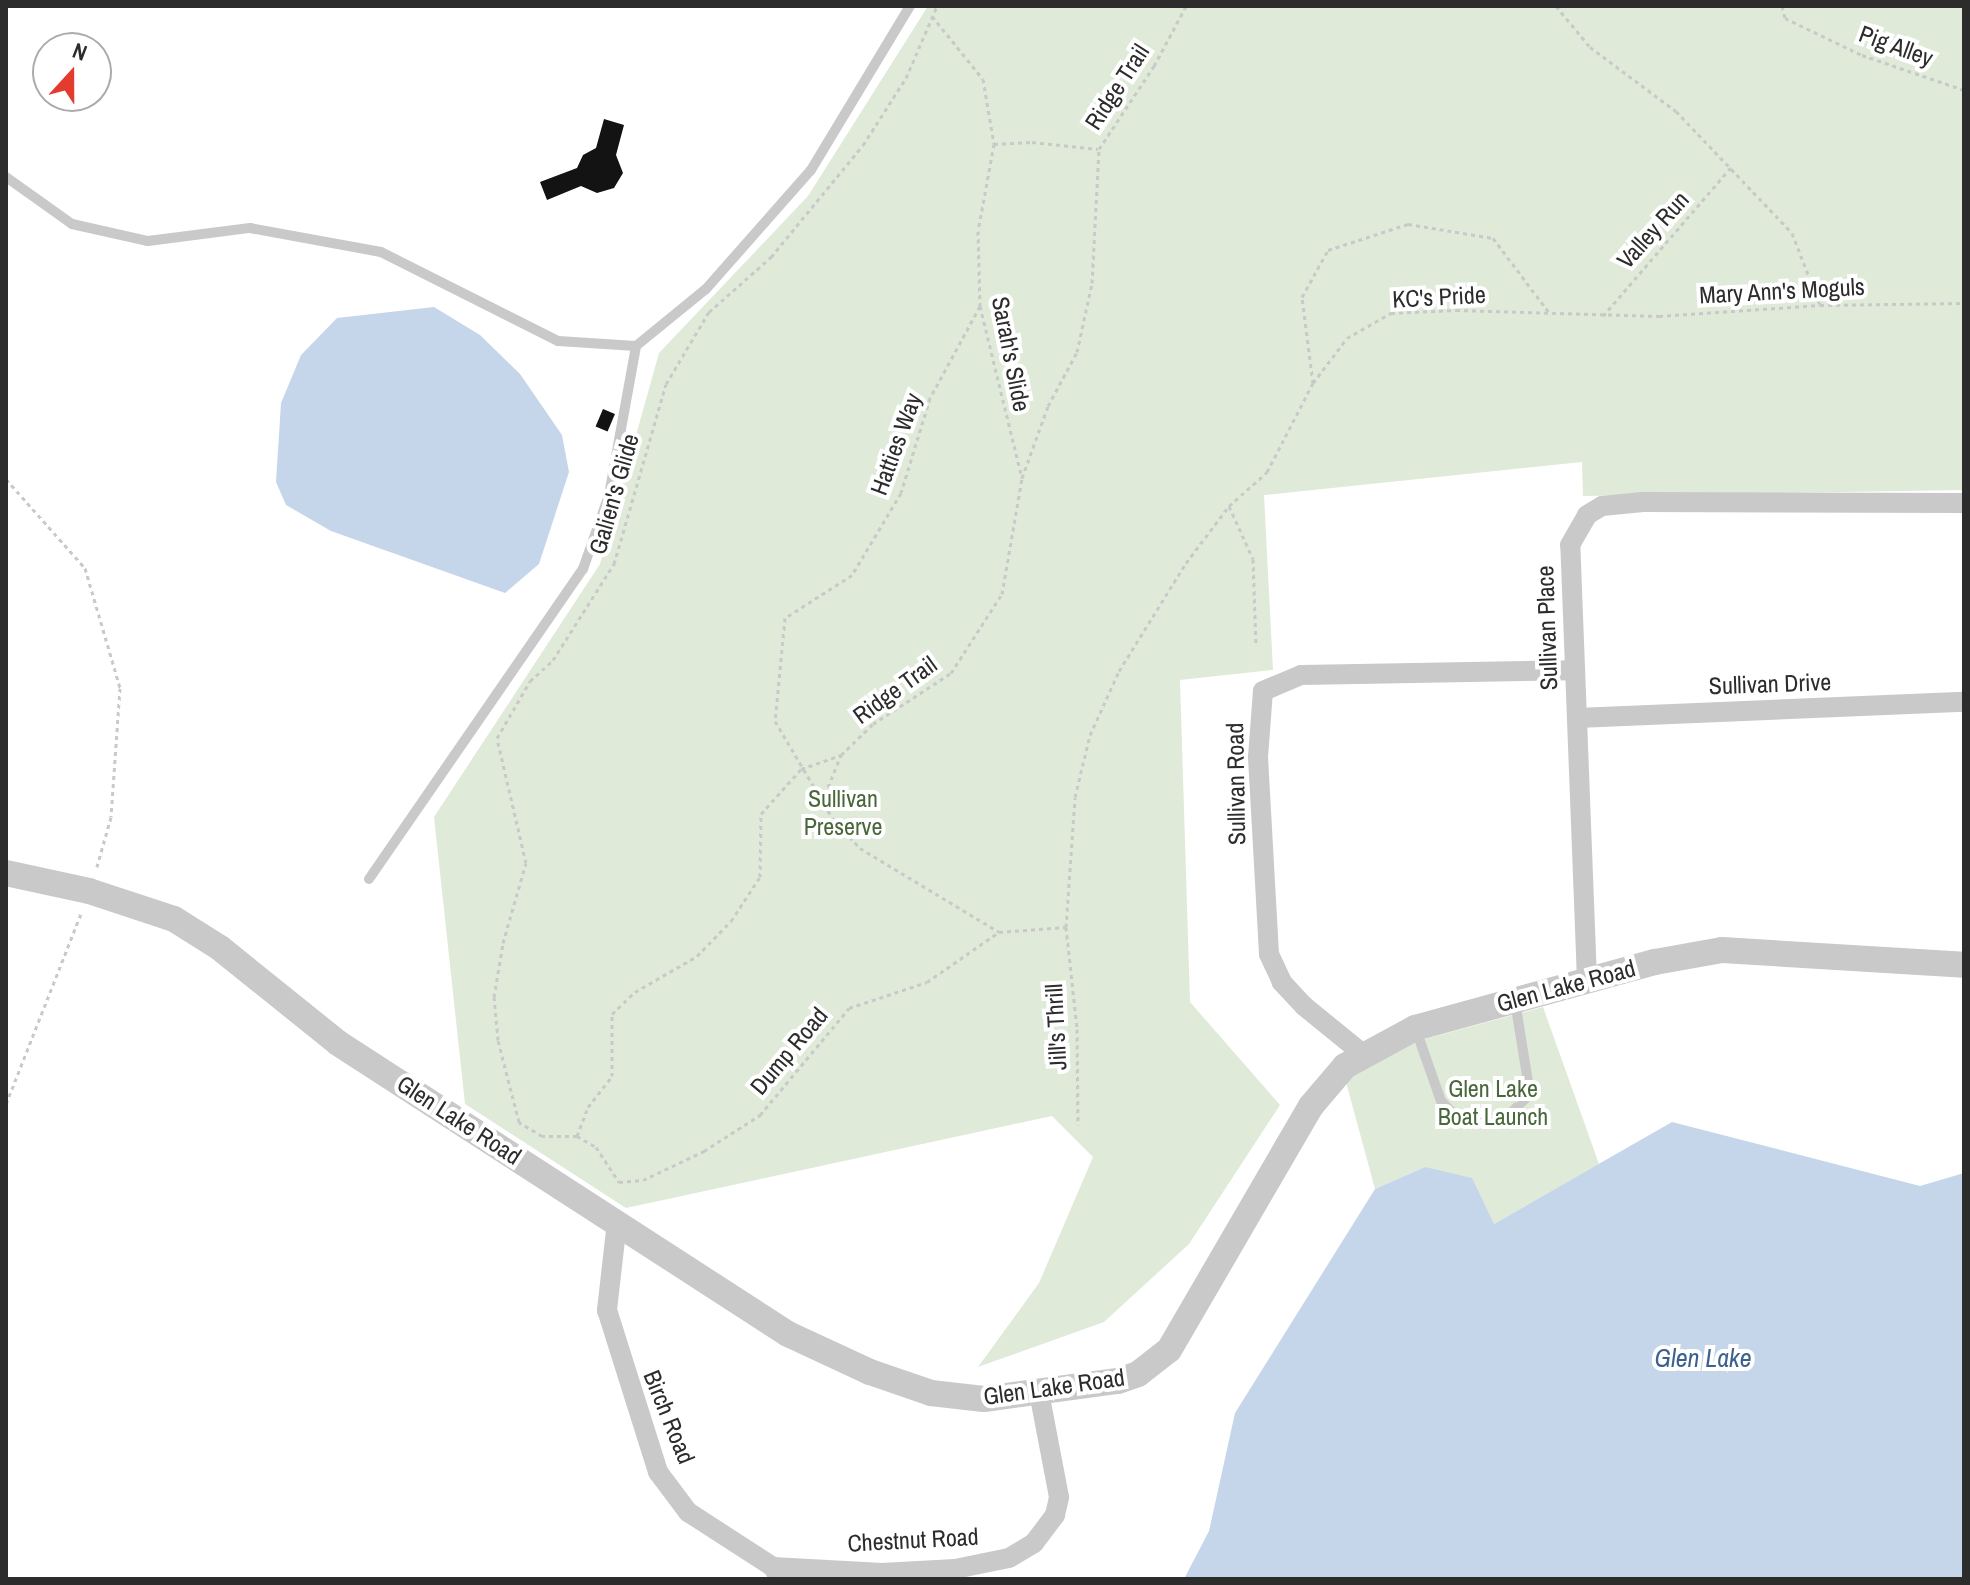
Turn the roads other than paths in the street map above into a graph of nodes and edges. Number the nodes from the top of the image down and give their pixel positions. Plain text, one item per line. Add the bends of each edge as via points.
1 (910, 6) edge
2 (6, 177) edge
3 (636, 346) junction
4 (1964, 503) edge
5 (1575, 670) junction
6 (1964, 702) edge
7 (1577, 718) junction
8 (6, 873) edge
9 (369, 879) dead end
10 (1964, 965) edge
11 (1587, 980) junction
12 (1515, 1001) junction
13 (1415, 1028) junction
14 (1363, 1054) junction
15 (617, 1222) junction
16 (1039, 1392) junction
17 (776, 1573) edge
18 (901, 1576) edge

1 - 3 lane via 811,170 706,289
2 - 3 lane via 72,224 148,241 250,228 381,252 558,341
3 - 9 lane via 609,495 583,569
4 - 5 street, Sullivan Place via 1602,506 1587,515 1570,545
5 - 7 street, Sullivan Place
5 - 14 street, Sullivan Road via 1301,675 1263,691 1258,757 1269,954 1282,982 1304,1006
6 - 7 street, Sullivan Drive
7 - 11 street, Sullivan Place
8 - 15 street, Glen Lake Road via 89,891 174,919 220,948 338,1043
10 - 11 street, Glen Lake Road via 1722,950
11 - 12 street, Glen Lake Road
12 - 13 street, Glen Lake Road
12 - 13 lane via 1530,1094 1511,1113 1494,1118 1459,1119 1441,1101
13 - 14 street, Glen Lake Road
14 - 16 street, Glen Lake Road via 1311,1106 1169,1350 1138,1374 1118,1381
15 - 16 street, Glen Lake Road via 788,1334 870,1372 931,1393 984,1399
15 - 17 street, Birch Road via 607,1310 658,1472 688,1512
16 - 18 street, Chestnut Road via 1055,1464 1055,1515 1034,1543 1009,1558
17 - 18 street, Chestnut Road

